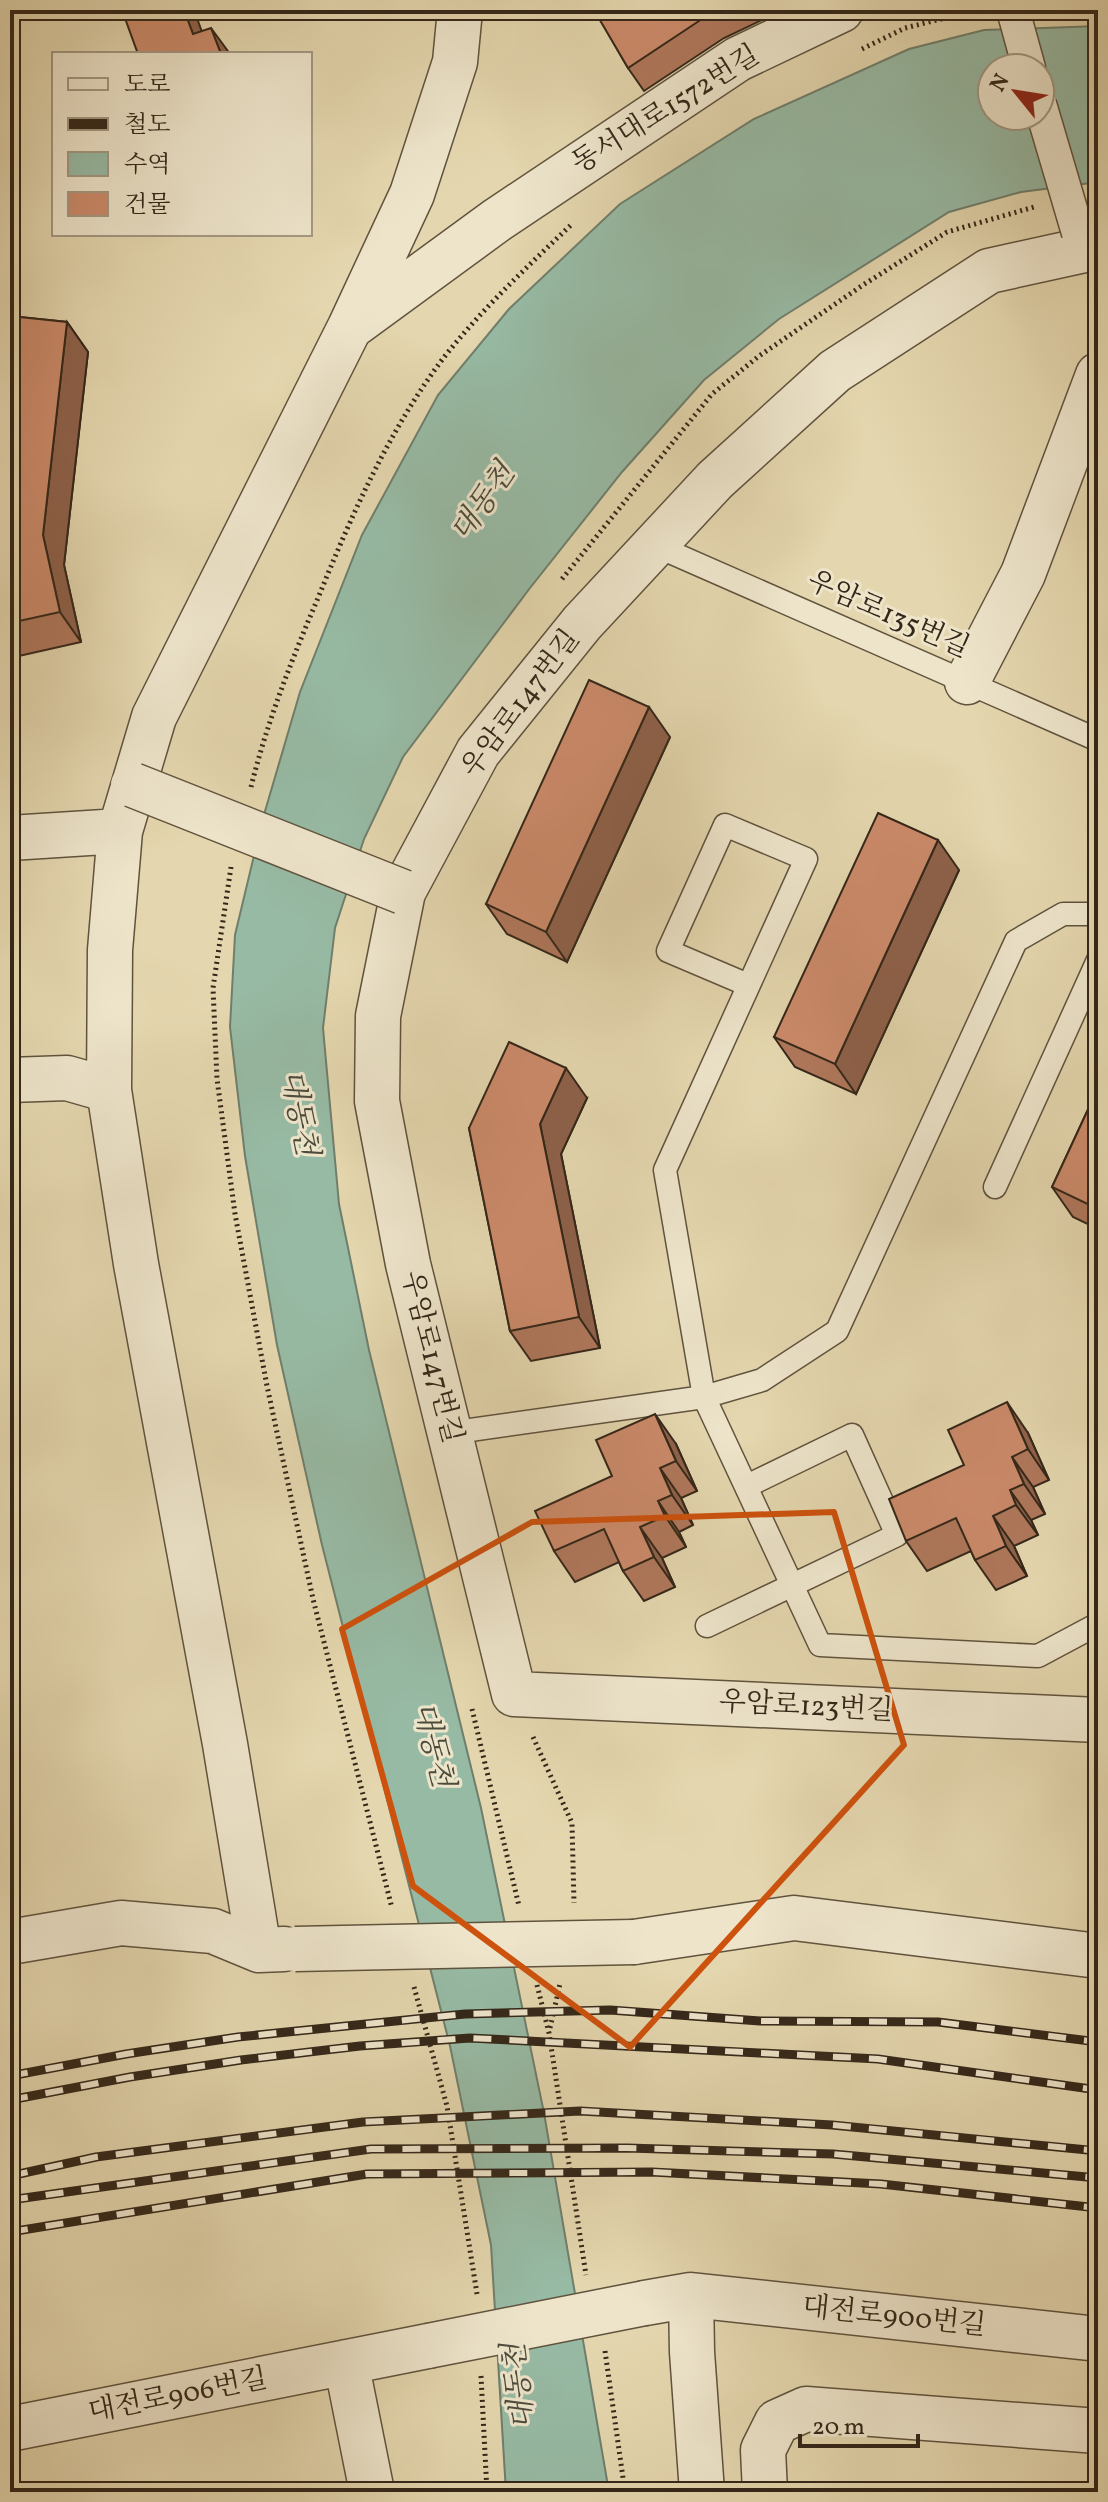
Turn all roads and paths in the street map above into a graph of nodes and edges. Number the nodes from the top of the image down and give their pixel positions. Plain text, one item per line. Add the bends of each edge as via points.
1 (460, 10) edge
2 (841, 10) edge
3 (1013, 10) edge
4 (1025, 52) edge
5 (1050, 132) edge
6 (1045, 204) dead end
7 (1090, 248) edge
8 (350, 327) junction
9 (1098, 375) edge
10 (654, 545) junction
11 (559, 583) dead end
12 (967, 682) junction
13 (1098, 740) edge
14 (133, 785) junction
15 (120, 831) junction
16 (10, 838) edge
17 (403, 892) junction
18 (1098, 914) edge
19 (1098, 960) edge
20 (748, 985) junction
21 (10, 1080) edge
22 (109, 1090) junction
23 (995, 1187) dead end
24 (704, 1397) junction
25 (449, 1433) junction
26 (747, 1486) junction
27 (793, 1585) junction
28 (1098, 1624) edge
29 (707, 1626) dead end
30 (514, 1694) junction
31 (472, 1708) dead end
32 (1098, 1720) edge
33 (520, 1909) dead end
34 (574, 1909) dead end
35 (10, 1942) edge
36 (277, 1949) junction
37 (1098, 1956) edge
38 (534, 1971) dead end
39 (561, 1978) dead end
40 (549, 2033) junction
41 (586, 2277) dead end
42 (691, 2295) junction
43 (1098, 2339) edge
44 (428, 2346) joint
45 (605, 2348) dead end
46 (346, 2362) junction
47 (10, 2429) edge
48 (1098, 2431) edge
49 (372, 2492) edge
50 (625, 2492) edge
51 (702, 2492) edge
52 (765, 2492) edge

1 - 8 street via 455,62 412,194
2 - 8 street, 동서대로1572번길 via 738,59 497,220
3 - 4 street
5 - 7 street, bridge
6 - 11 path via 947,232 759,356 712,394
7 - 10 street, 우암로147번길 via 989,271 835,371 715,480
8 - 14 street via 154,717
9 - 12 street via 1023,574
10 - 12 lane, 우암로135번길
10 - 17 street, 우암로147번길 via 582,623 478,752
12 - 13 lane, 우암로135번길
14 - 15 street
14 - 17 street, bridge
15 - 16 street
15 - 22 street via 110,950
17 - 25 street, 우암로147번길 via 378,1016 377,1101 408,1264
18 - 24 lane via 1063,914 1016,941 837,1331 762,1380
19 - 23 lane
20 - 20 lane via 806,859 725,825 668,951
20 - 24 lane via 665,1170
21 - 22 street via 67,1078
22 - 36 street via 225,1744
24 - 25 lane
24 - 26 lane
25 - 30 street, 우암로147번길
26 - 27 lane
26 - 27 lane via 852,1435 897,1535
27 - 28 lane via 820,1645 1038,1656
27 - 29 lane
30 - 32 street, 우암로123번길
30 - 34 path via 572,1823
31 - 33 path
35 - 36 street via 121,1923 213,1931
36 - 37 street, bridge via 634,1942 794,1918
38 - 40 path
39 - 40 path
40 - 41 path
42 - 43 street, 대전로900번길
42 - 44 street, 대전로900번길, bridge
42 - 51 street
44 - 46 street, 대전로906번길
45 - 50 path
46 - 47 street, 대전로906번길
46 - 49 street
48 - 52 street via 806,2409 777,2422 763,2450

